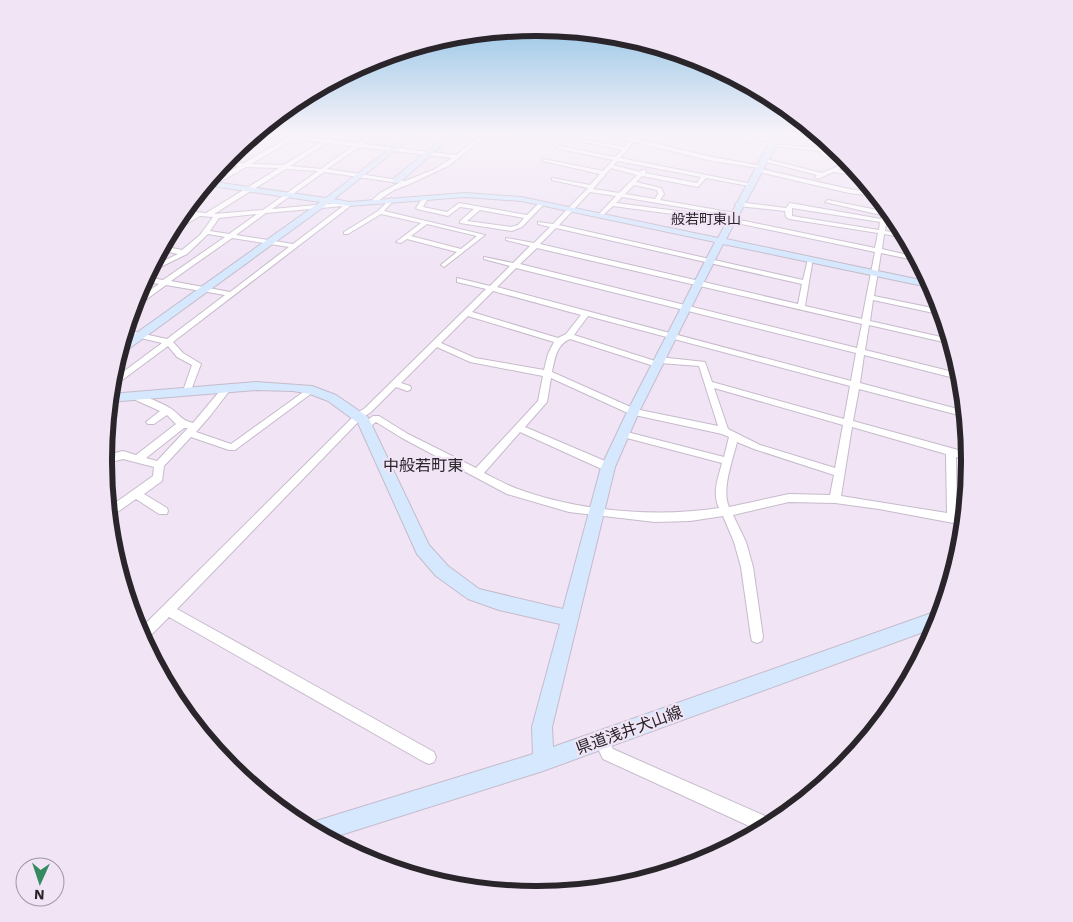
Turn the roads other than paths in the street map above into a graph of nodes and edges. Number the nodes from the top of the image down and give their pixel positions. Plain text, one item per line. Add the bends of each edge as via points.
1 (273, 176) edge
2 (314, 176) edge
3 (359, 176) joint
4 (402, 176) edge
5 (425, 176) edge
6 (601, 176) edge
7 (639, 176) edge
8 (651, 176) edge
9 (704, 176) joint
10 (753, 176) edge
11 (790, 176) edge
12 (823, 176) edge
13 (554, 179) dead end
14 (396, 181) junction
15 (808, 182) junction
16 (408, 183) junction
17 (634, 183) junction
18 (749, 184) junction
19 (214, 185) edge
20 (590, 188) junction
21 (251, 190) junction
22 (849, 191) junction
23 (866, 194) edge
24 (287, 195) junction
25 (502, 196) junction
26 (621, 196) junction
27 (425, 198) junction
28 (328, 200) junction
29 (391, 200) junction
30 (657, 201) junction
31 (373, 202) junction
32 (828, 202) junction
33 (542, 203) junction
34 (350, 204) junction
35 (613, 204) junction
36 (738, 204) junction
37 (319, 207) junction
38 (478, 209) junction
39 (572, 209) junction
40 (488, 210) junction
41 (788, 210) junction
42 (820, 210) junction
43 (262, 212) junction
44 (380, 212) junction
45 (881, 213) edge
46 (882, 214) edge
47 (191, 215) edge
48 (602, 215) junction
49 (197, 216) junction
50 (206, 216) junction
51 (217, 216) junction
52 (528, 217) junction
53 (731, 218) junction
54 (885, 218) edge
55 (425, 223) junction
56 (540, 223) dead end
57 (184, 224) edge
58 (554, 227) junction
59 (207, 232) junction
60 (881, 232) junction
61 (346, 233) dead end
62 (895, 234) edge
63 (231, 235) junction
64 (406, 237) junction
65 (508, 239) dead end
66 (720, 240) junction
67 (272, 241) junction
68 (399, 242) dead end
69 (295, 246) junction
70 (536, 246) junction
71 (169, 250) edge
72 (462, 251) junction
73 (878, 251) junction
74 (185, 253) junction
75 (908, 257) edge
76 (486, 258) dead end
77 (811, 259) junction
78 (709, 261) junction
79 (160, 265) edge
80 (444, 265) dead end
81 (515, 266) junction
82 (874, 273) junction
83 (153, 280) edge
84 (460, 280) dead end
85 (165, 282) junction
86 (806, 283) junction
87 (922, 283) edge
88 (698, 284) junction
89 (492, 288) junction
90 (204, 289) junction
91 (231, 294) junction
92 (145, 297) edge
93 (869, 297) junction
94 (801, 307) junction
95 (685, 308) junction
96 (934, 311) edge
97 (466, 313) junction
98 (586, 313) junction
99 (865, 322) junction
100 (131, 333) edge
101 (141, 335) junction
102 (569, 336) junction
103 (671, 336) junction
104 (944, 340) edge
105 (560, 341) junction
106 (169, 342) junction
107 (436, 344) junction
108 (128, 345) edge
109 (860, 352) junction
110 (658, 362) junction
111 (549, 374) junction
112 (952, 375) edge
113 (120, 379) edge
114 (395, 384) junction
115 (709, 384) junction
116 (854, 384) junction
117 (227, 388) junction
118 (407, 388) dead end
119 (312, 390) junction
120 (187, 391) junction
121 (134, 396) junction
122 (117, 397) edge
123 (167, 410) junction
124 (633, 412) junction
125 (958, 412) edge
126 (362, 421) junction
127 (151, 422) dead end
128 (847, 422) junction
129 (182, 424) junction
130 (520, 428) junction
131 (192, 430) junction
132 (623, 434) junction
133 (729, 434) junction
134 (951, 452) junction
135 (961, 455) edge
136 (112, 458) edge
137 (137, 459) junction
138 (727, 461) junction
139 (159, 465) junction
140 (608, 467) junction
141 (478, 473) junction
142 (840, 473) junction
143 (136, 494) junction
144 (835, 500) junction
145 (115, 509) edge
146 (597, 510) junction
147 (163, 511) dead end
148 (725, 511) junction
149 (952, 519) junction
150 (957, 520) edge
151 (167, 610) junction
152 (568, 618) junction
153 (930, 622) edge
154 (147, 631) edge
155 (757, 637) dead end
156 (601, 740) junction
157 (429, 757) dead end
158 (543, 760) junction
159 (759, 822) edge
160 (325, 829) edge

1 - 21 street
2 - 24 street
3 - 14 street
3 - 28 street
4 - 14 street
5 - 16 street
6 - 20 street
7 - 17 street
8 - 9 street via 698,185
9 - 18 street
10 - 18 street
11 - 15 street
12 - 15 street
13 - 20 street
14 - 16 street
15 - 22 street
16 - 31 street via 382,194
17 - 26 street
17 - 30 street via 659,189 661,194
18 - 36 street
19 - 21 street
20 - 26 street
20 - 39 street
21 - 24 street
21 - 50 street
22 - 23 street
22 - 32 street
24 - 28 street
24 - 43 street
25 - 27 street
25 - 33 street
25 - 40 street
26 - 30 street
26 - 35 street
27 - 29 street
27 - 38 street via 419,208 448,214 459,205
28 - 34 street
28 - 37 street
29 - 31 street
29 - 44 street
30 - 53 street
31 - 34 street
32 - 42 street
32 - 45 street
33 - 39 street
33 - 52 street
34 - 37 street
34 - 69 street
35 - 48 street
35 - 53 street
36 - 41 street
36 - 53 street
37 - 43 street
37 - 67 street
38 - 40 street
38 - 52 street via 462,222 512,229
39 - 48 street
39 - 58 street
40 - 52 street
41 - 42 street via 790,205
41 - 60 street via 789,217
42 - 46 street
43 - 51 street
43 - 63 street
44 - 55 street
44 - 61 street
47 - 49 street
48 - 66 street
49 - 50 street
49 - 57 street
50 - 51 street
51 - 59 street
53 - 66 street
53 - 73 street
54 - 60 street
55 - 64 street
55 - 72 street via 482,235
56 - 58 street
58 - 70 street
58 - 78 street
59 - 63 street
59 - 74 street
60 - 62 street
60 - 73 street
63 - 67 street
63 - 85 street
64 - 68 street
64 - 72 street
65 - 70 street
66 - 77 street
66 - 78 street
67 - 69 street
67 - 90 street
69 - 91 street
70 - 81 street
70 - 88 street
71 - 74 street
72 - 80 street
73 - 75 street
73 - 82 street
74 - 79 street
76 - 81 street
77 - 82 street
77 - 86 street
78 - 86 street
78 - 88 street
81 - 89 street
81 - 95 street
82 - 87 street
82 - 93 street
83 - 85 street
84 - 89 street
85 - 90 street
85 - 92 street
86 - 94 street
88 - 94 street
88 - 95 street
89 - 97 street
89 - 98 street
90 - 91 street
90 - 101 street
91 - 106 street
93 - 96 street
93 - 99 street
94 - 99 street
95 - 103 street
95 - 109 street
97 - 105 street
97 - 107 street
98 - 102 street
98 - 103 street
99 - 104 street
99 - 109 street
100 - 101 street
101 - 106 street
101 - 108 street
102 - 105 street
102 - 110 street
103 - 110 street
103 - 116 street
105 - 111 street via 552,354
106 - 113 street
106 - 120 street via 180,355 196,364
107 - 111 street via 473,360
107 - 114 street
109 - 112 street
109 - 116 street
110 - 115 street via 702,364
110 - 124 street
111 - 124 street
111 - 130 street via 542,402
114 - 118 street
114 - 126 street
115 - 128 street
115 - 133 street
116 - 125 street
116 - 128 street
117 - 119 street via 276,386
117 - 120 street
117 - 131 street
119 - 126 street via 332,398
119 - 131 street via 232,448
120 - 121 street
121 - 122 street
121 - 123 street
123 - 127 street
123 - 129 street
124 - 132 street
124 - 133 street
126 - 141 street via 376,418
126 - 151 street
126 - 152 street via 435,566 466,590
128 - 134 street
128 - 142 street
129 - 131 street
129 - 137 street
130 - 140 street
130 - 141 street
131 - 139 street
132 - 138 street
132 - 140 street
133 - 138 street
133 - 142 street via 757,447
134 - 135 street
134 - 149 street
136 - 137 street via 123,455
137 - 139 street
138 - 148 street via 720,491
139 - 143 street via 158,478
140 - 146 street
141 - 146 street via 511,491 548,503
142 - 144 street
143 - 145 street
143 - 147 street
144 - 148 street via 789,498
144 - 149 street
146 - 148 street via 655,518
146 - 152 street
148 - 155 street via 740,542 747,567
149 - 150 street
151 - 154 street
151 - 157 street
152 - 158 street via 542,727
153 - 156 street, 県道浅井犬山線
156 - 158 street, 県道浅井犬山線
156 - 159 street via 608,754
158 - 160 street, 県道浅井犬山線

